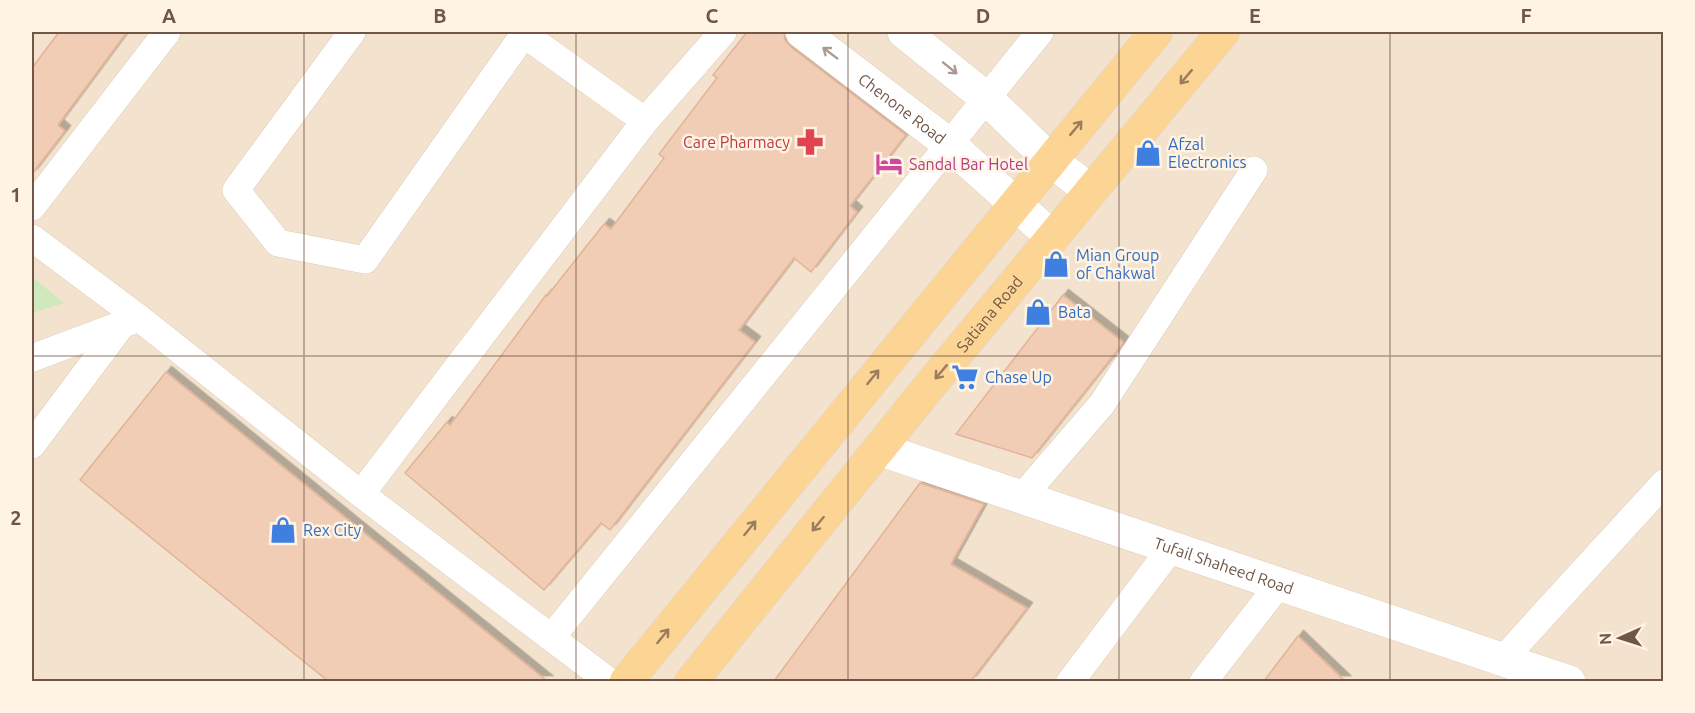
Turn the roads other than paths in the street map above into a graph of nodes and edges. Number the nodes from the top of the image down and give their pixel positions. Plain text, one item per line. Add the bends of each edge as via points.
1 (167, 32) edge
2 (352, 32) edge
3 (723, 32) edge
4 (802, 32) edge
5 (904, 32) edge
6 (1040, 32) edge
7 (1156, 32) edge
8 (1223, 32) edge
9 (523, 33) edge
10 (986, 98) junction
11 (645, 121) junction
12 (950, 145) junction
13 (1050, 160) junction
14 (1254, 170) dead end
15 (1091, 191) junction
16 (1014, 203) junction
17 (32, 207) edge
18 (1052, 237) junction
19 (32, 238) edge
20 (130, 322) junction
21 (32, 358) edge
22 (32, 445) edge
23 (879, 449) junction
24 (1664, 483) edge
25 (361, 494) junction
26 (1022, 497) junction
27 (1172, 547) junction
28 (1280, 583) junction
29 (551, 638) junction
30 (1504, 658) junction
31 (609, 681) edge
32 (626, 681) edge
33 (691, 681) edge
34 (1070, 681) edge
35 (1203, 681) edge
36 (1569, 681) edge

1 - 17 street
2 - 9 street via 236,190 278,243 365,260
3 - 11 street
12 -> 4 street, Chenone Road
5 -> 10 street
6 - 10 street
13 -> 7 main road
8 -> 15 main road, Satiana Road
9 - 11 street
10 - 12 street
10 - 13 street
11 - 25 street
12 - 16 street, Chenone Road
12 - 29 street
13 - 15 street
13 - 16 main road
14 - 26 street via 1102,404
15 - 18 main road, Satiana Road
16 - 18 street, Chenone Road
32 -> 16 main road
18 -> 23 main road, Satiana Road
19 - 20 street
20 - 21 street
20 - 22 street
20 - 25 street
23 - 26 street, Tufail Shaheed Road
23 -> 33 main road, Satiana Road
24 - 30 street
25 - 29 street
26 - 27 street, Tufail Shaheed Road
27 - 28 street, Tufail Shaheed Road
27 - 34 street
28 - 30 street, Tufail Shaheed Road
28 - 35 street
29 - 31 street
30 - 36 street, Tufail Shaheed Road

